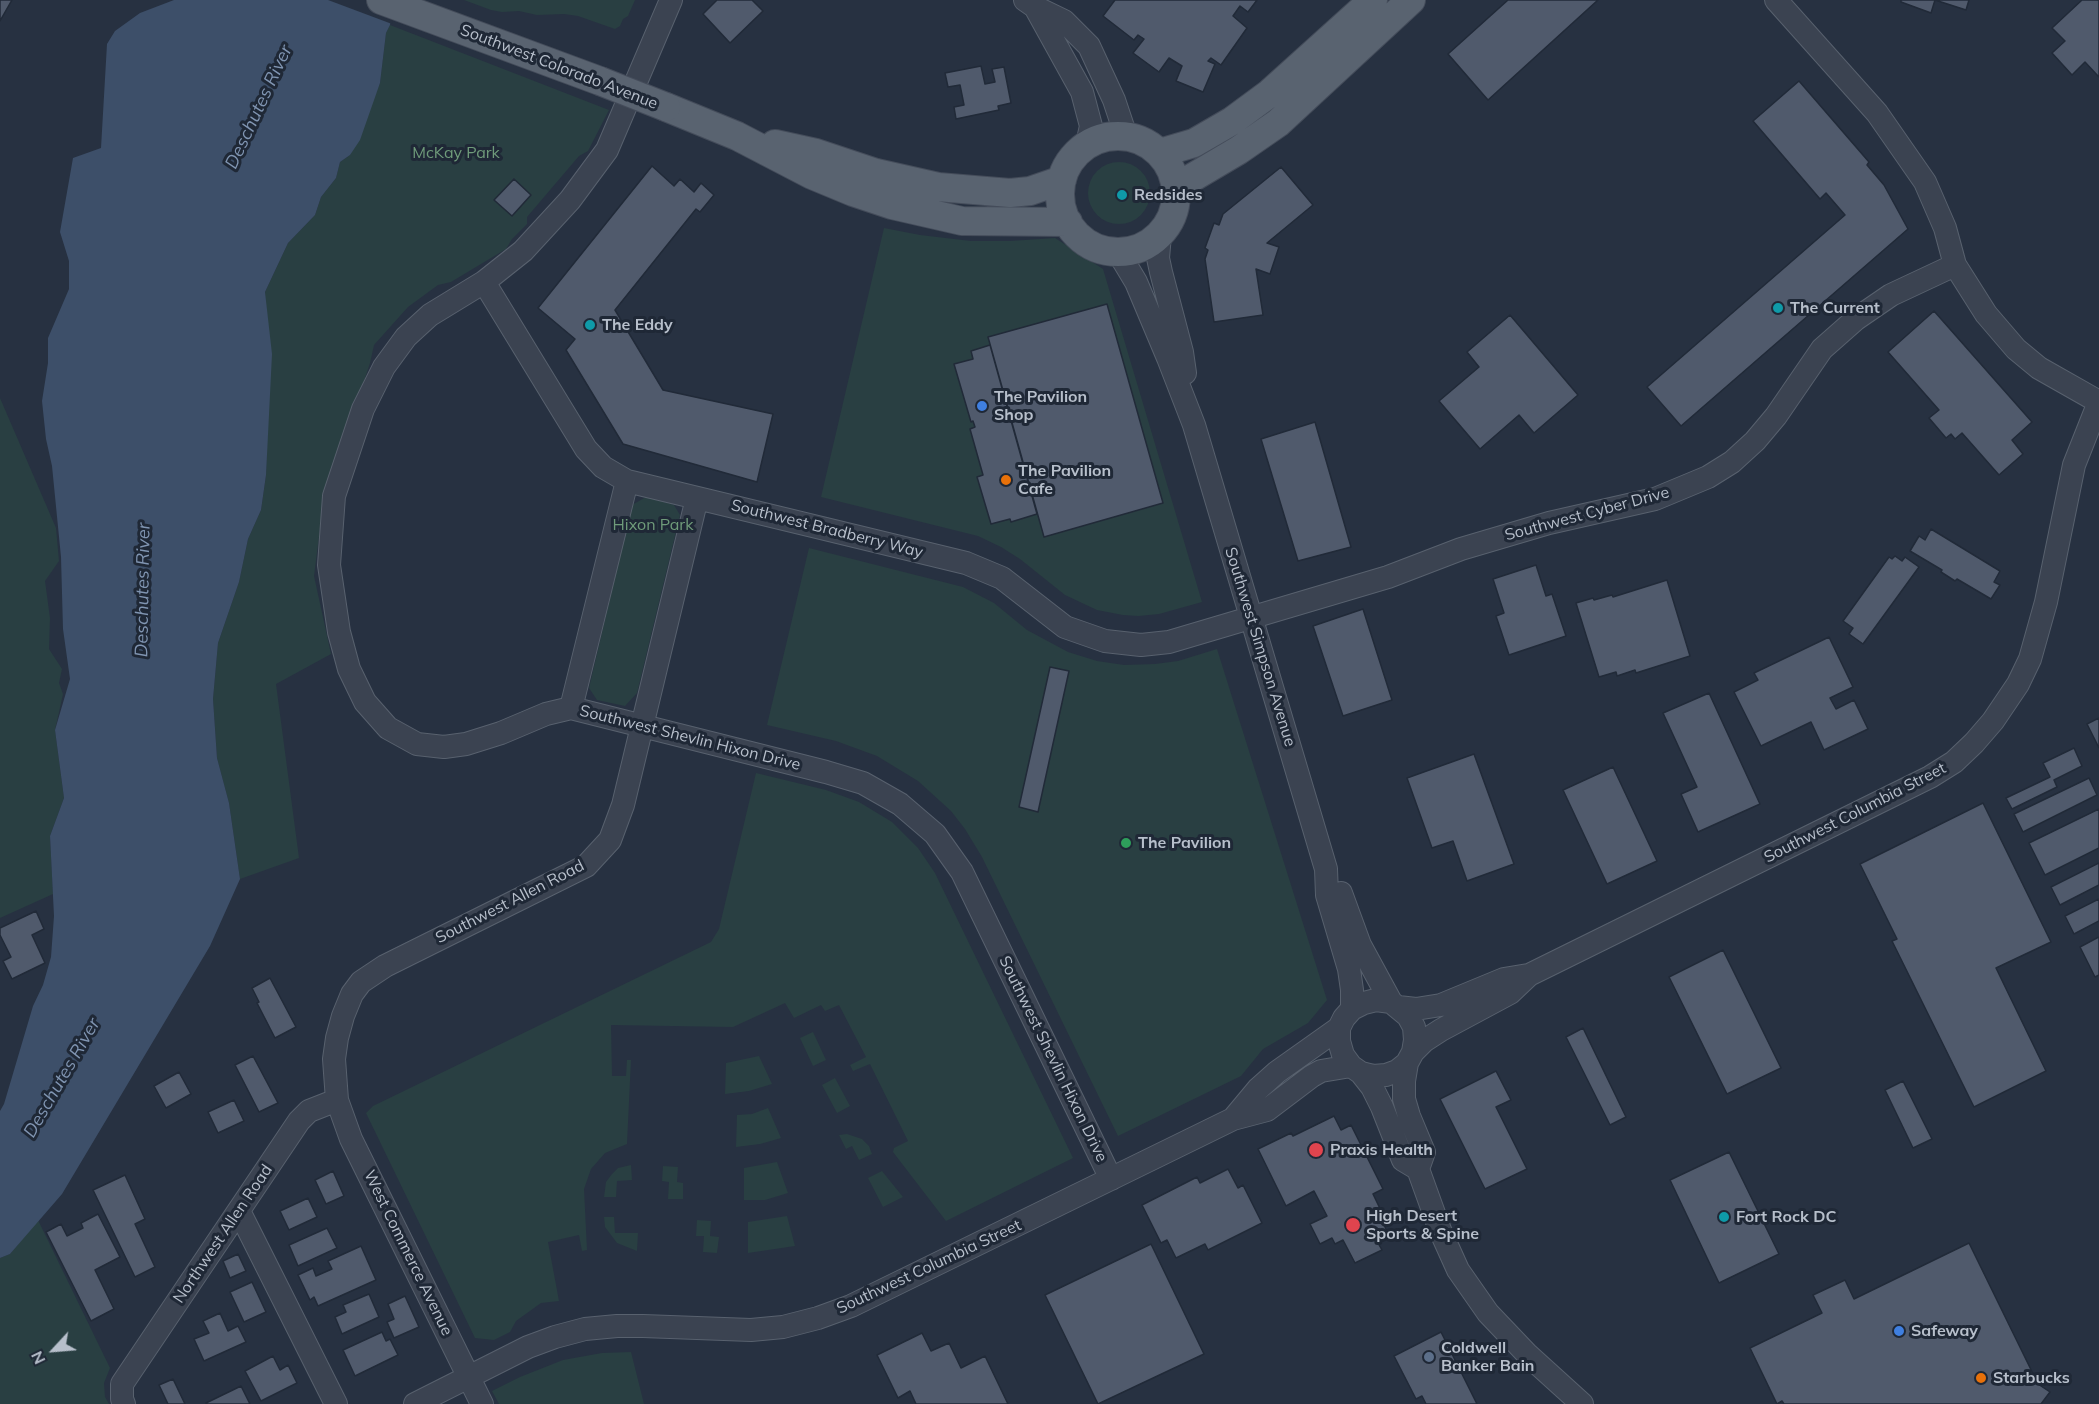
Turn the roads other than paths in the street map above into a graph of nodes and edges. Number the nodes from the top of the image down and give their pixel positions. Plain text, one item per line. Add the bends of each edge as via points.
1 (381, 0) edge
2 (671, 0) edge
3 (1373, 0) edge
4 (1411, 0) edge
5 (1776, 0) edge
6 (1030, 4) edge
7 (737, 136) junction
8 (1126, 136) junction
9 (1087, 144) junction
10 (1160, 153) junction
11 (1062, 180) junction
12 (1177, 192) junction
13 (1068, 222) junction
14 (1160, 235) junction
15 (1118, 252) junction
16 (1955, 265) junction
17 (484, 282) junction
18 (2099, 402) edge
19 (1194, 425) junction
20 (627, 481) junction
21 (697, 498) junction
22 (1251, 616) junction
23 (571, 708) junction
24 (642, 726) junction
25 (1326, 869) junction
26 (1529, 975) junction
27 (1394, 1004) junction
28 (1352, 1010) junction
29 (1339, 1028) junction
30 (1410, 1057) junction
31 (1356, 1069) junction
32 (337, 1100) junction
33 (1233, 1119) junction
34 (1418, 1169) junction
35 (1111, 1179) junction
36 (239, 1211) junction
37 (469, 1377) junction
38 (123, 1394) edge
39 (336, 1404) edge
40 (415, 1404) edge
41 (482, 1404) edge
42 (1582, 1404) edge

1 - 7 main road, Southwest Colorado Avenue, bridge
2 - 17 street, Southwest Shevlin Hixon Drive via 607,150 570,200 531,242
3 - 10 main road via 1285,80 1232,121 1194,143
4 - 12 main road via 1278,123 1190,179
5 - 16 street via 1877,113 1925,182 1945,228
6 - 8 street via 1064,21 1089,46
6 - 9 street via 1082,92 1091,126
7 - 11 main road, Southwest Colorado Avenue via 938,187 1010,193
7 - 13 main road, Southwest Colorado Avenue via 812,175 892,205 962,221
8 - 9 main road via 1106,137
8 - 10 main road
9 - 11 main road via 1067,166
10 - 12 main road via 1172,171
11 - 13 main road via 1061,202
12 - 14 main road via 1173,216
13 - 15 main road via 1089,243
14 - 15 main road via 1141,248
14 - 19 street, Southwest Simpson Avenue via 1159,265 1182,352
15 - 19 street, Southwest Simpson Avenue via 1136,282
16 - 18 street via 1986,315 2016,349 2039,368
16 - 22 street, Southwest Cyber Drive via 1891,295 1856,319 1822,349 1755,441 1708,477 1655,499 1549,523 1461,549 1388,577
17 - 20 street, Southwest Bradberry Way via 586,449 603,467
17 - 23 street, Southwest Shevlin Hixon Drive via 430,315 406,337 384,367 363,409 334,496 329,565 339,632 349,669 365,702 388,728 417,744 466,744
18 - 26 street, Southwest Columbia Street via 2074,465 2030,659 2018,684 1974,743 1930,777
19 - 22 street, Southwest Simpson Avenue
20 - 21 street, Southwest Bradberry Way
20 - 23 street
21 - 22 street, Southwest Bradberry Way via 966,563 1002,578 1065,627 1105,641 1141,645 1169,642
21 - 24 street, Southwest Allen Road
22 - 25 street, Southwest Simpson Avenue
23 - 24 street, Southwest Shevlin Hixon Drive
24 - 32 street, Southwest Allen Road via 623,805 610,840 586,866 385,966 361,982 352,994 337,1038
24 - 35 street, Southwest Shevlin Hixon Drive via 863,783 900,804 935,834 962,872
25 - 27 street, Southwest Simpson Avenue via 1341,892 1360,945
25 - 28 street, Southwest Simpson Avenue via 1327,895 1349,969
26 - 27 street, Southwest Columbia Street via 1504,979 1441,1005 1416,1009
26 - 30 street, Southwest Columbia Street via 1510,993 1424,1041
27 - 28 street via 1376,1000
27 - 30 street via 1414,1027
28 - 29 street
29 - 31 street via 1343,1055
29 - 33 street, Southwest Columbia Street via 1277,1072
30 - 31 street via 1386,1076
30 - 34 street via 1404,1099 1424,1152
31 - 33 street, Southwest Columbia Street via 1321,1071 1267,1110
31 - 34 street via 1372,1087 1403,1160
32 - 36 street, Northwest Allen Road via 309,1111 299,1121
32 - 37 street, West Commerce Avenue via 351,1139
33 - 35 street, Southwest Columbia Street
34 - 42 street via 1458,1270 1482,1305 1528,1355
35 - 37 street, Southwest Columbia Street via 851,1306 818,1318 751,1330 643,1326 585,1329 528,1347
36 - 38 street, Northwest Allen Road
36 - 39 street
37 - 40 street, Southwest Columbia Street
37 - 41 street, West Commerce Avenue

